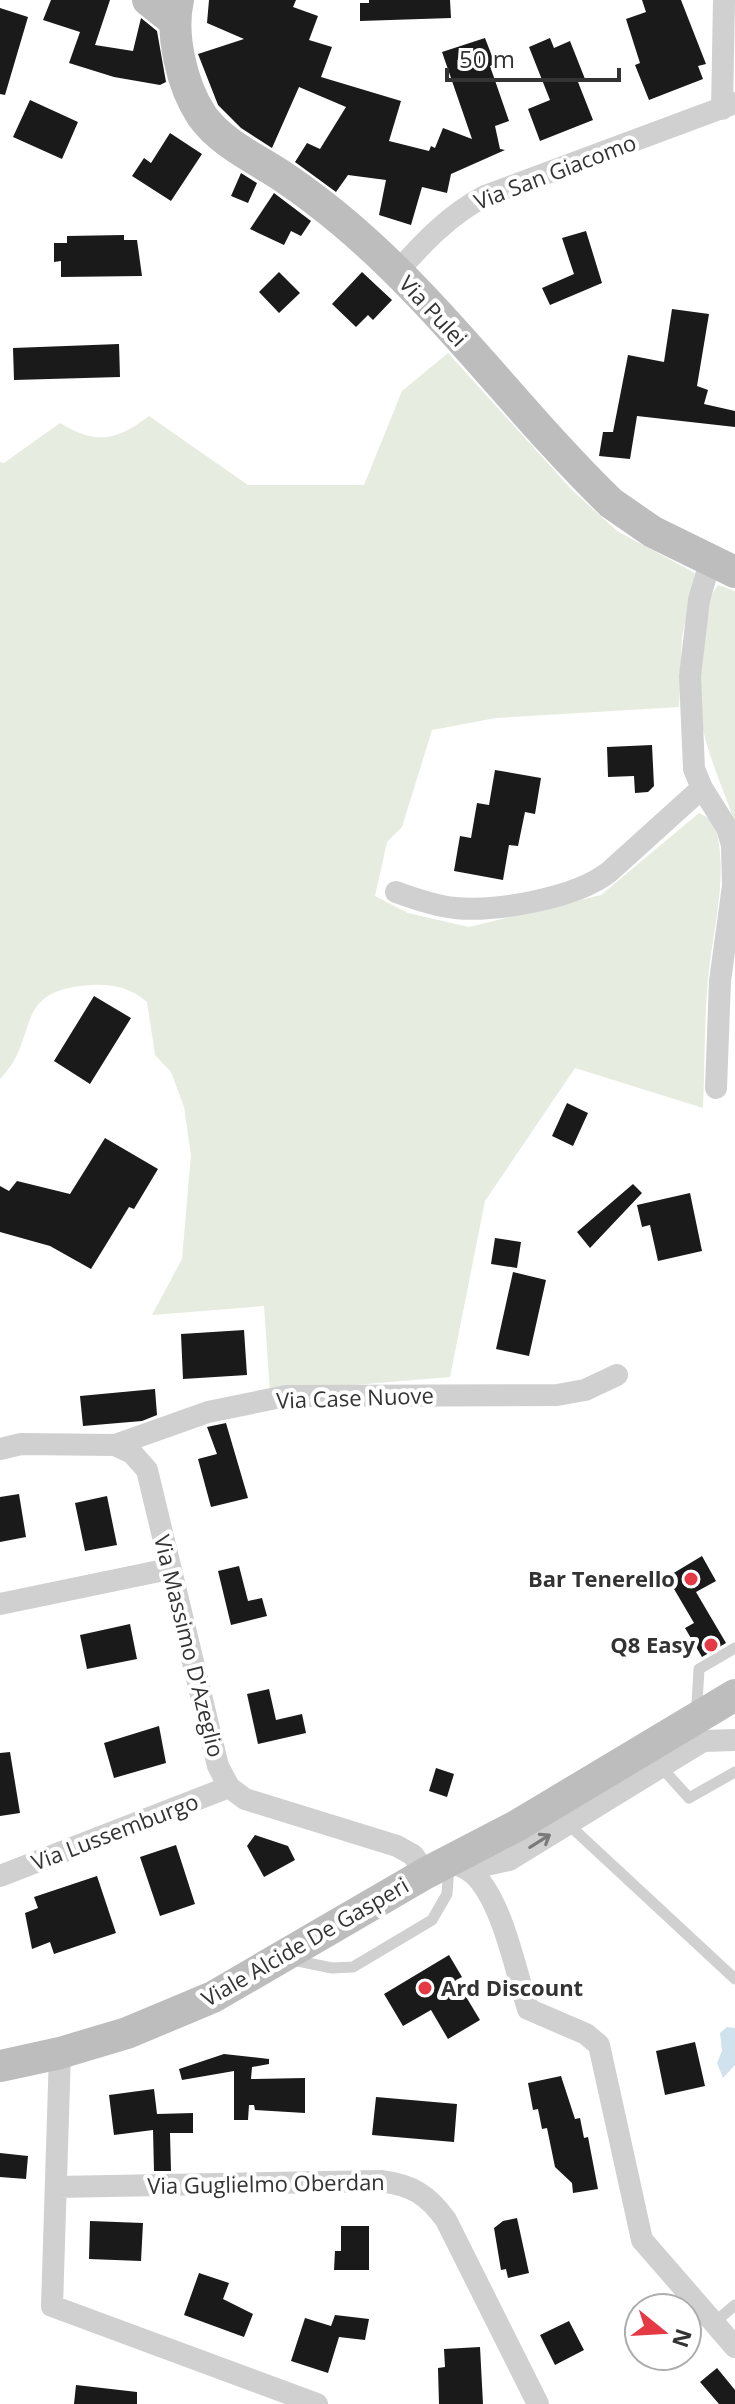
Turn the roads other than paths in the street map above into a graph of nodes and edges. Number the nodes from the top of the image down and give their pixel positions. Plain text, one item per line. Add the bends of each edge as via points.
1 (148, 0) edge
2 (724, 0) edge
3 (176, 10) edge
4 (728, 106) edge
5 (397, 272) junction
6 (723, 567) edge
7 (702, 788) junction
8 (396, 892) dead end
9 (716, 1088) dead end
10 (617, 1375) dead end
11 (115, 1445) junction
12 (0, 1449) edge
13 (169, 1569) junction
14 (0, 1604) edge
15 (735, 1648) edge
16 (735, 1680) edge
17 (735, 1695) edge
18 (697, 1703) junction
19 (690, 1736) junction
20 (735, 1740) edge
21 (661, 1767) junction
22 (735, 1772) edge
23 (229, 1787) junction
24 (568, 1824) junction
25 (397, 1846) junction
26 (509, 1860) junction
27 (450, 1863) junction
28 (0, 1876) edge
29 (495, 1910) junction
30 (280, 1958) junction
31 (735, 1979) edge
32 (60, 2053) junction
33 (0, 2066) edge
34 (57, 2187) junction
35 (735, 2305) edge
36 (715, 2322) junction
37 (735, 2347) edge
38 (303, 2401) edge
39 (538, 2404) edge

1 - 3 main road
2 - 4 street
3 - 5 main road, Via Pulei via 187,83 203,117 233,146 343,222
4 - 5 street, Via San Giacomo via 485,196 437,228
5 - 6 main road, Via Pulei via 611,503 653,532
6 - 7 street via 697,611 690,676 694,769
7 - 8 street via 609,872 572,892 477,909
7 - 9 street via 732,845
10 - 11 street, Via Case Nuove via 585,1390 557,1395 286,1396 208,1412
11 - 12 street, Via Case Nuove via 21,1444
11 - 13 street, Via Massimo D'Azeglio via 132,1453 147,1470
13 - 14 street
13 - 23 street, Via Massimo D'Azeglio via 218,1766
15 - 18 lane via 699,1669
16 - 18 main road
17 - 19 main road
18 - 27 main road via 513,1813
19 - 20 street
19 - 21 street
19 - 27 main road
21 - 22 lane via 689,1798
21 - 24 street
23 - 25 street, Via Massimo D'Azeglio via 245,1799
23 - 28 street, Via Lussemburgo
26 -> 24 street
24 - 31 lane
25 - 27 street, Via Massimo D'Azeglio
25 - 27 street via 438,1852
26 - 27 street
26 - 29 street via 497,1888
27 - 29 street, Via Massimo D'Azeglio via 481,1881
27 - 30 main road, Viale Alcide De Gasperi
27 - 30 lane via 447,1894 432,1920 353,1967
29 - 36 street, Via Massimo D'Azeglio via 528,2009 599,2045 642,2240
30 - 32 main road, Viale Alcide De Gasperi via 213,1997 127,2033
32 - 33 main road, Viale Alcide De Gasperi
32 - 34 street
34 - 38 street via 52,2306
34 - 39 street, Via Guglielmo Oberdan via 381,2181 409,2185 433,2202 446,2220
35 - 36 lane
36 - 37 street

